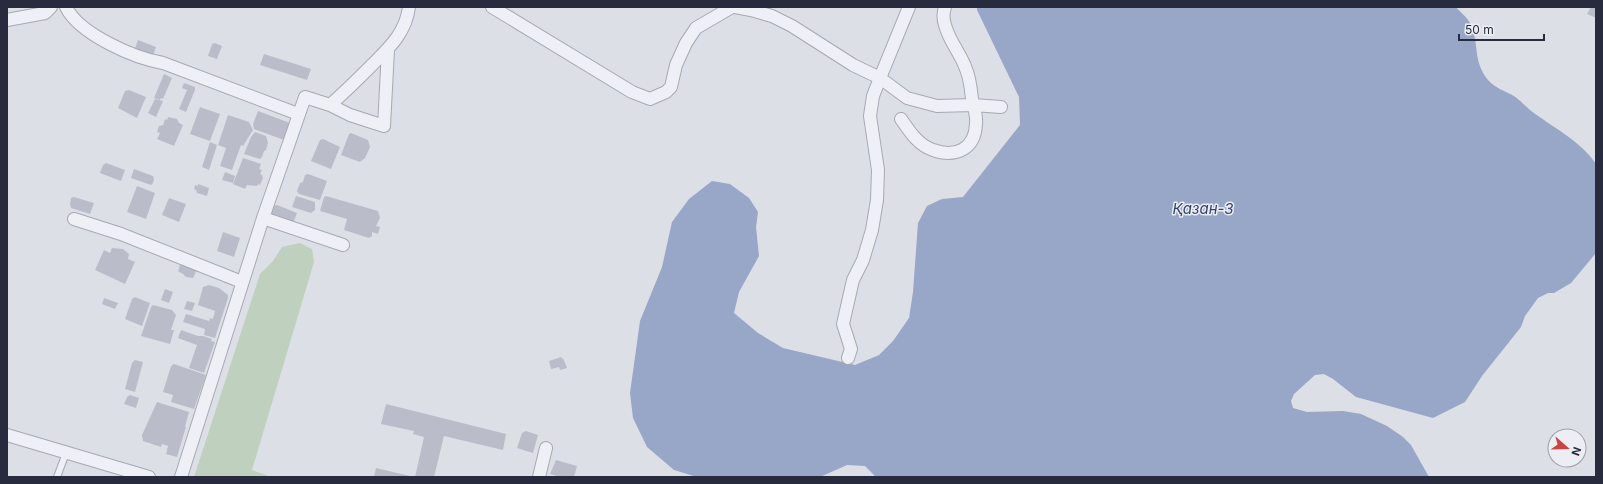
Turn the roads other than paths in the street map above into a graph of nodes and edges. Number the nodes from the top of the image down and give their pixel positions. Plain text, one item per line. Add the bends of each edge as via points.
1 (51, 7) edge
2 (66, 7) edge
3 (492, 7) edge
4 (732, 7) edge
5 (736, 7) edge
6 (909, 7) edge
7 (945, 7) edge
8 (409, 8) edge
9 (7, 20) edge
10 (388, 50) junction
11 (880, 78) junction
12 (330, 105) junction
13 (973, 105) junction
14 (1001, 107) dead end
15 (298, 114) junction
16 (901, 119) dead end
17 (263, 218) junction
18 (74, 219) dead end
19 (343, 245) dead end
20 (242, 282) junction
21 (848, 358) dead end
22 (7, 435) edge
23 (546, 448) dead end
24 (66, 453) junction
25 (57, 477) edge
26 (149, 477) edge
27 (181, 477) edge
28 (539, 477) edge

1 - 9 street via 46,13
2 - 15 street via 69,14 83,27 115,47
3 - 4 street via 632,92 650,99 671,87 676,65 696,28
5 - 11 street via 772,16 853,65
6 - 11 street
7 - 13 street via 945,25 967,71
8 - 10 street via 404,27
10 - 12 street
10 - 12 street via 384,126 350,115
11 - 13 street via 907,98 937,106
11 - 21 street via 873,96 870,116 878,170 877,200 872,230 863,260 853,280 843,324 851,349
12 - 15 street via 305,97
13 - 14 street
13 - 16 street via 976,123 973,139 966,148 955,153 941,153 926,148 918,142
15 - 17 street
17 - 19 street
17 - 20 street
18 - 20 street via 121,234
20 - 27 street
22 - 24 street
23 - 28 street
24 - 25 lane
24 - 26 street

